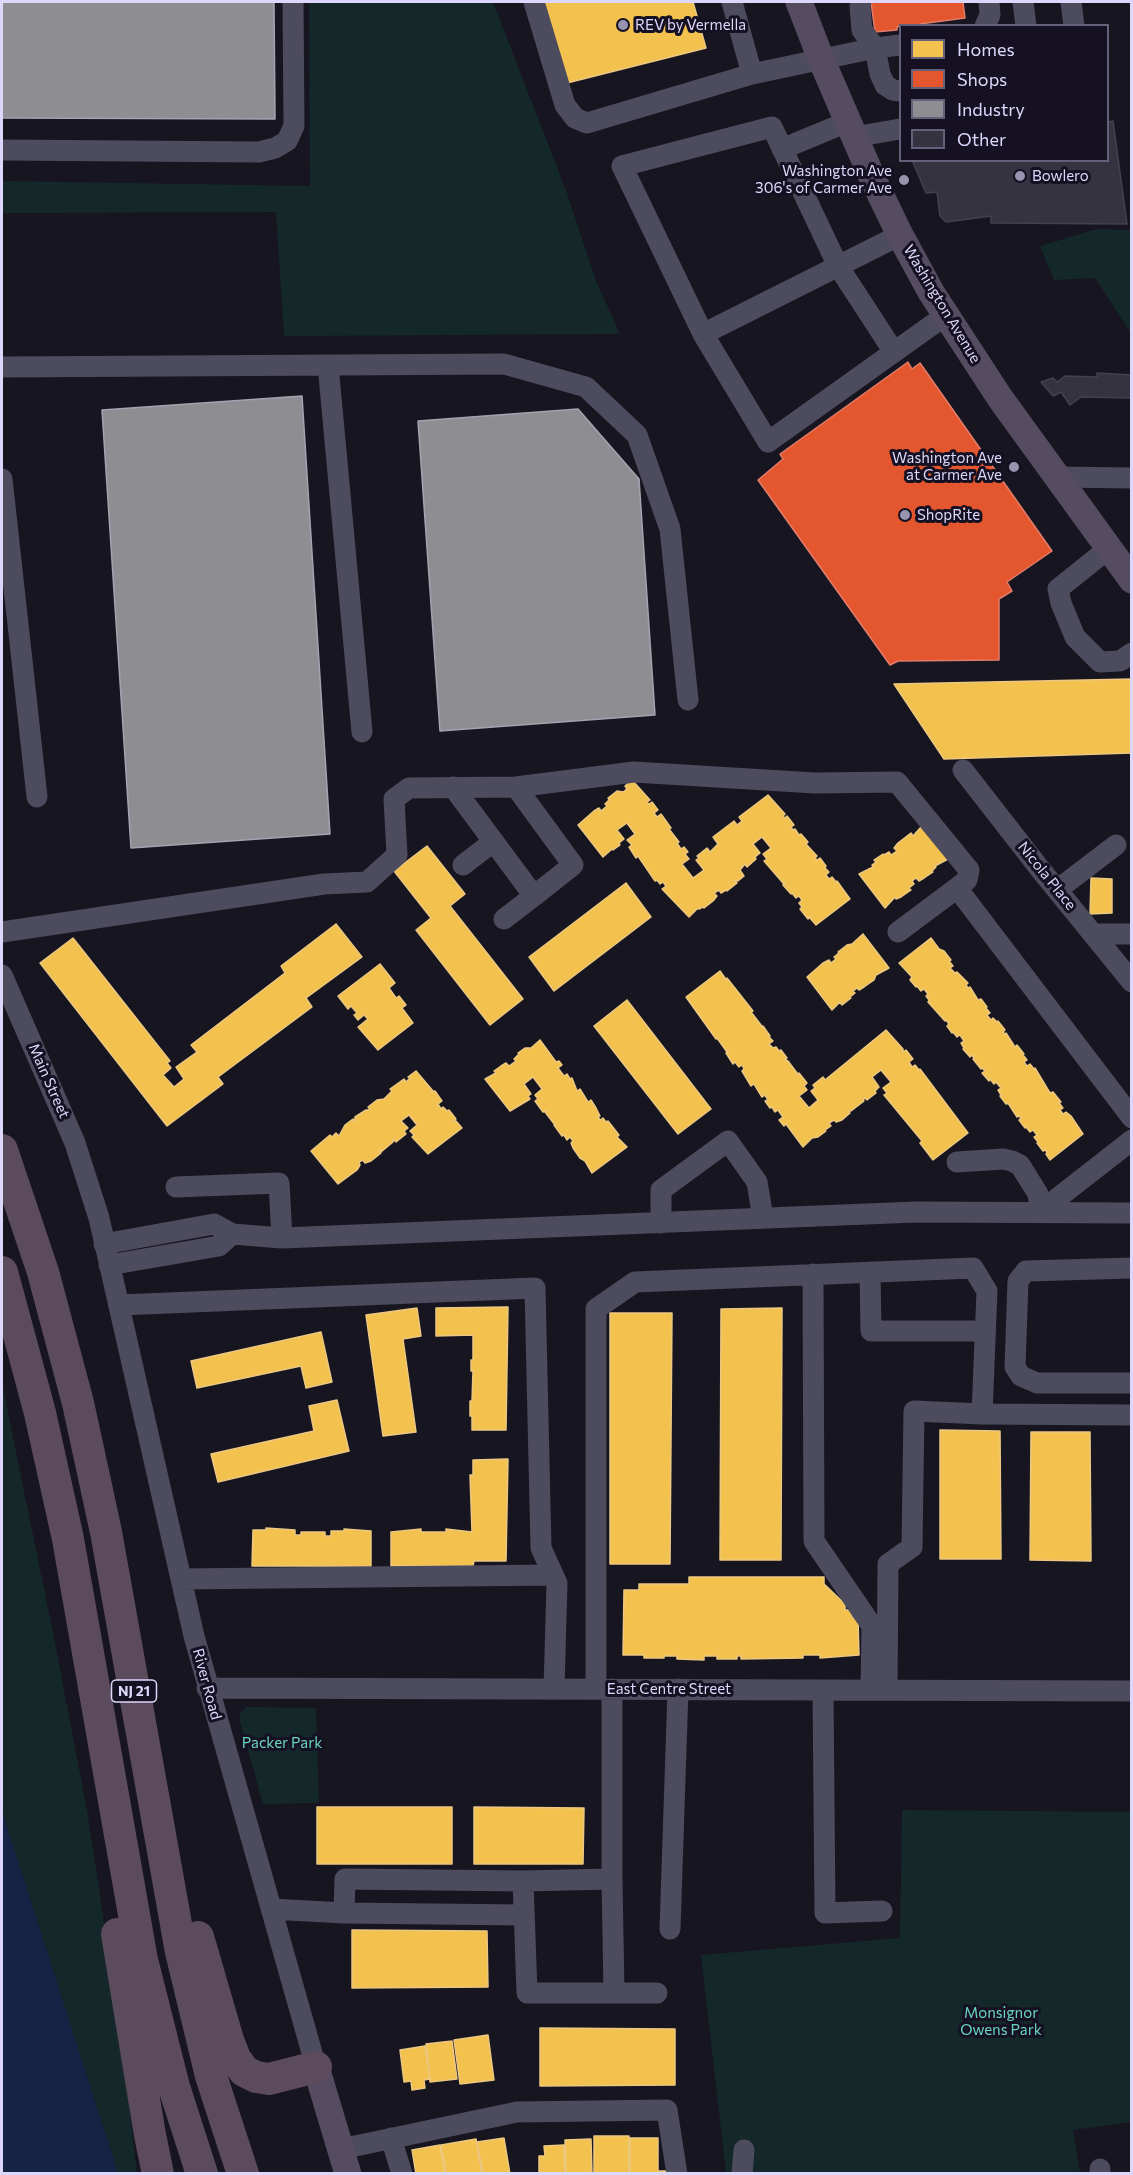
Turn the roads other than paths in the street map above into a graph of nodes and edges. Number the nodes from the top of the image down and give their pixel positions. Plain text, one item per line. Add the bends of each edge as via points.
1 (293, 2) edge
2 (534, 2) edge
3 (732, 2) edge
4 (800, 2) edge
5 (861, 2) edge
6 (989, 2) edge
7 (1023, 2) edge
8 (1071, 2) edge
9 (986, 24) edge
10 (1026, 24) edge
11 (1074, 24) edge
12 (899, 45) edge
13 (875, 48) junction
14 (821, 59) junction
15 (752, 74) junction
16 (899, 91) edge
17 (850, 129) junction
18 (899, 129) edge
19 (782, 149) junction
20 (2, 150) edge
21 (900, 235) junction
22 (838, 266) junction
23 (946, 315) junction
24 (703, 334) junction
25 (894, 352) junction
26 (328, 365) junction
27 (2, 366) edge
28 (1056, 477) junction
29 (2, 478) edge
30 (1131, 478) edge
31 (1108, 549) junction
32 (1131, 580) edge
33 (1131, 653) edge
34 (688, 700) dead end
35 (362, 732) dead end
36 (963, 770) dead end
37 (453, 787) junction
38 (516, 787) junction
39 (37, 797) dead end
40 (493, 842) junction
41 (1116, 845) dead end
42 (463, 865) dead end
43 (957, 888) junction
44 (1057, 890) junction
45 (534, 896) junction
46 (504, 919) dead end
47 (2, 932) edge
48 (898, 932) dead end
49 (1094, 934) junction
50 (1131, 934) edge
51 (2, 975) edge
52 (1131, 981) edge
53 (1131, 1118) edge
54 (1131, 1140) edge
55 (2, 1150) edge
56 (957, 1162) dead end
57 (176, 1187) dead end
58 (91, 1189) joint
59 (1041, 1211) junction
60 (1131, 1213) edge
61 (763, 1218) junction
62 (661, 1223) junction
63 (282, 1238) junction
64 (106, 1255) junction
65 (1131, 1268) edge
66 (2, 1272) edge
67 (870, 1272) junction
68 (813, 1274) junction
69 (120, 1305) junction
70 (985, 1331) junction
71 (1131, 1383) edge
72 (1063, 1384) junction
73 (982, 1414) junction
74 (1062, 1415) junction
75 (1131, 1415) edge
76 (554, 1575) junction
77 (181, 1579) junction
78 (118, 1597) junction
79 (207, 1688) junction
80 (554, 1689) junction
81 (604, 1689) junction
82 (678, 1689) junction
83 (823, 1690) junction
84 (879, 1690) junction
85 (1131, 1691) edge
86 (116, 1818) junction
87 (612, 1879) junction
88 (523, 1881) junction
89 (271, 1909) junction
90 (882, 1911) dead end
91 (344, 1913) junction
92 (524, 1915) junction
93 (670, 1929) dead end
94 (614, 1993) junction
95 (657, 1993) dead end
96 (316, 2067) junction
97 (391, 2138) junction
98 (744, 2150) dead end
99 (345, 2161) edge
100 (158, 2174) edge
101 (202, 2174) edge
102 (243, 2174) edge
103 (402, 2174) edge
104 (677, 2174) edge
105 (742, 2174) edge

1 - 20 street via 294,126 287,141 275,148 259,152
2 - 15 street via 565,105 575,118 587,123
3 - 15 street
4 - 14 main road, Washington Avenue
5 - 13 street via 862,30
6 - 9 street
7 - 10 street
8 - 11 street
12 - 13 street
13 - 14 street
13 - 16 street via 885,84
14 - 15 street
14 - 17 main road, Washington Avenue
17 - 18 street
17 - 19 street
17 - 21 main road, Washington Avenue
19 - 22 street
19 - 24 street via 772,128 622,166
21 - 22 street
21 - 23 main road, Washington Avenue
22 - 24 street
22 - 25 street
23 - 25 street
23 - 28 main road, Washington Avenue
24 - 25 street via 768,442
26 - 27 street
26 - 34 street via 504,364 586,387 637,435 670,529
26 - 35 street
28 - 30 street
28 - 31 main road, Washington Avenue
29 - 39 street
31 - 32 main road, Washington Avenue
31 - 33 street via 1058,589 1061,603 1075,637 1100,662 1120,661
36 - 44 street, Nicola Place
37 - 38 street
37 - 40 street
37 - 47 street via 409,788 394,800 397,855 368,882 324,884
38 - 43 street via 634,772 815,783 897,782 969,870 967,880
38 - 45 street via 573,865
40 - 42 street
40 - 45 street
41 - 44 street
43 - 48 street
43 - 53 street
44 - 49 street, Nicola Place
45 - 46 street
49 - 50 street
49 - 52 street, Nicola Place
51 - 58 street, Main Street via 57,1097
54 - 59 street
55 - 78 highway, NJ 21 via 64,1348 93,1466
56 - 59 street via 1004,1160 1020,1165 1038,1194
57 - 63 street via 279,1184
58 - 64 street, River Road
59 - 60 street
59 - 61 street
61 - 62 street
61 - 62 street via 758,1182 728,1141 661,1190
62 - 63 street
63 - 64 street via 232,1234 214,1224
64 - 69 street, River Road
65 - 72 street via 1026,1271 1018,1281 1015,1367 1021,1376 1037,1383
66 - 86 highway, NJ 21 via 59,1496
67 - 68 street
67 - 70 street via 973,1268 987,1291
67 - 70 street via 872,1330
68 - 81 street via 635,1282 596,1309
68 - 84 street via 814,1541 872,1626
69 - 76 street via 535,1288 541,1548
69 - 77 street, River Road
70 - 73 street
71 - 72 street
72 - 74 street
73 - 74 street
73 - 84 street via 914,1411 912,1547 888,1564
74 - 75 street
76 - 77 street
76 - 80 street
77 - 79 street, River Road
78 - 96 highway via 192,1914 235,2058 244,2071 256,2078 269,2079
78 - 102 highway, NJ 21 via 181,1952 211,2076
79 - 80 street, East Centre Street
79 - 89 street, River Road
80 - 81 street, East Centre Street
81 - 82 street, East Centre Street
81 - 87 street
82 - 83 street, East Centre Street
82 - 93 street
83 - 84 street, East Centre Street
83 - 90 street via 825,1913
84 - 85 street, East Centre Street
86 - 100 highway via 106,1868
86 - 101 highway, NJ 21 via 157,2024
87 - 88 street
87 - 94 street
88 - 91 street via 345,1879
88 - 92 street
89 - 91 street
89 - 96 street, River Road
91 - 92 street
92 - 94 street via 527,1993
94 - 95 street
96 - 99 main road, River Road
97 - 99 street
97 - 103 street
97 - 104 street via 517,2112 668,2110
98 - 105 street

